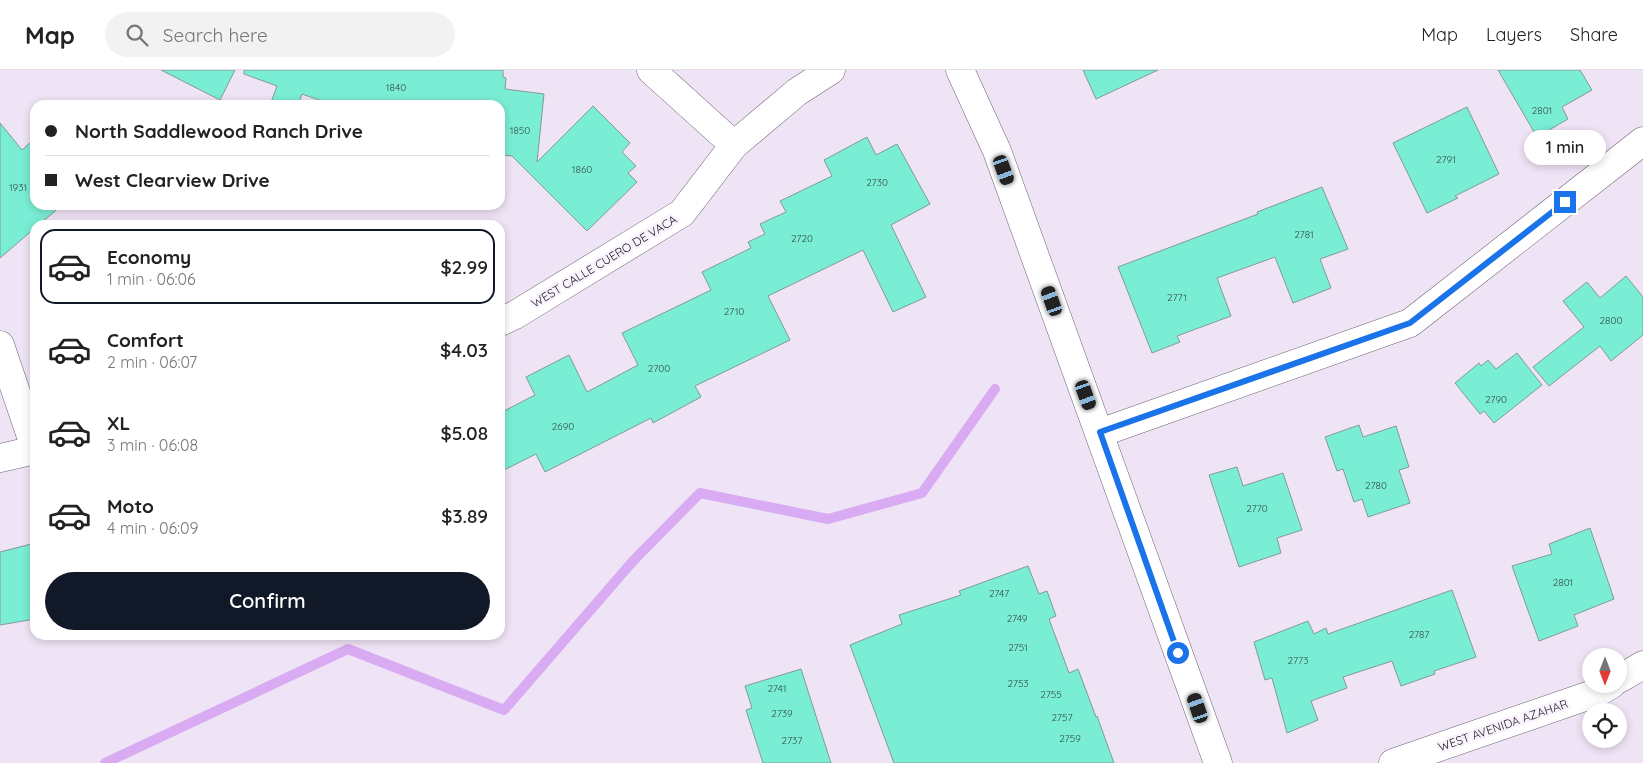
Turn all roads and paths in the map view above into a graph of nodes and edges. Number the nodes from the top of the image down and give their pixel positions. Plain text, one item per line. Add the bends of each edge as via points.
1 (651, 70) edge
2 (831, 70) edge
3 (960, 70) edge
4 (1643, 141) edge
5 (734, 145) junction
6 (505, 320) edge
7 (0, 345) edge
8 (1100, 432) junction
9 (30, 434) edge
10 (30, 450) edge
11 (0, 458) edge
12 (1643, 664) edge
13 (1628, 674) edge
14 (1596, 693) edge
15 (1218, 763) edge
16 (1393, 763) edge

1 - 5 street
2 - 5 street, WEST CALLE CUERO DE VACA via 797,92
3 - 8 street via 997,151
4 - 8 street via 1410,323
5 - 6 street, WEST CALLE CUERO DE VACA via 682,213
7 - 9 street
8 - 15 street
10 - 11 street
12 - 13 street
14 - 16 street, WEST AVENIDA AZAHAR

